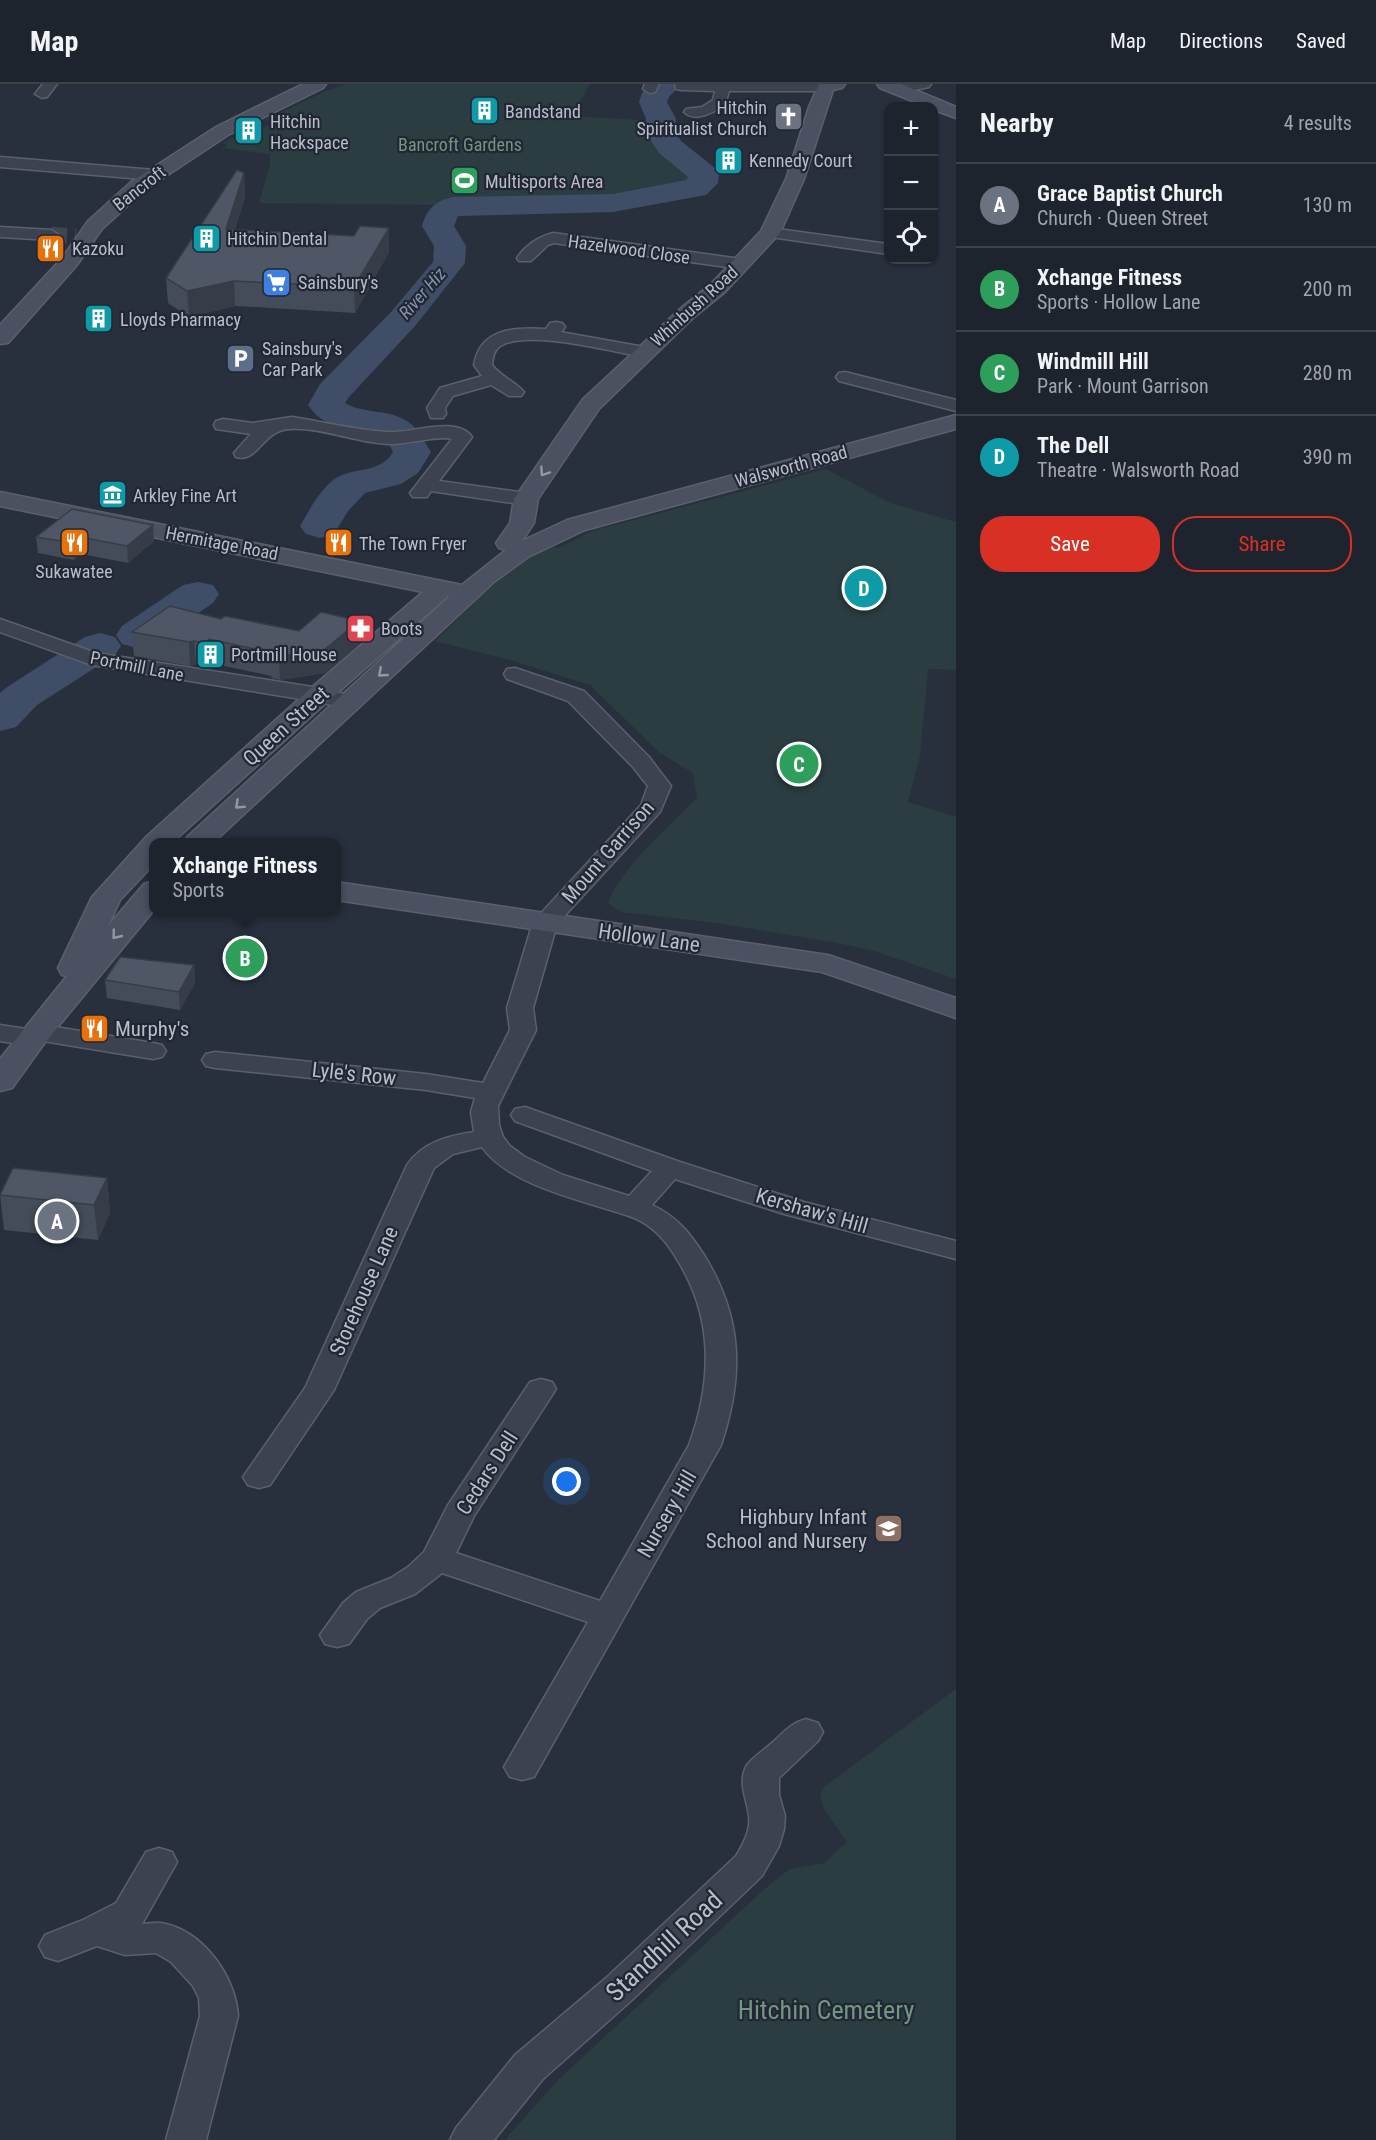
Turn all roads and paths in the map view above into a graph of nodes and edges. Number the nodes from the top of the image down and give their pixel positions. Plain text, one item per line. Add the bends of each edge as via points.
1 (317, 84) edge
2 (924, 84) edge
3 (681, 86) dead end
4 (723, 86) junction
5 (831, 86) edge
6 (893, 86) edge
7 (691, 111) dead end
8 (956, 113) edge
9 (0, 162) edge
10 (154, 175) junction
11 (0, 232) edge
12 (770, 233) junction
13 (51, 235) tunnel mouth
14 (884, 248) edge
15 (525, 258) dead end
16 (741, 264) junction
17 (0, 338) edge
18 (644, 352) junction
19 (845, 377) dead end
20 (493, 379) junction
21 (515, 392) dead end
22 (956, 406) edge
23 (437, 414) dead end
24 (956, 422) edge
25 (223, 425) dead end
26 (271, 426) junction
27 (243, 453) dead end
28 (0, 499) edge
29 (526, 506) junction
30 (627, 510) junction
31 (570, 521) junction
32 (508, 543) junction
33 (456, 590) junction
34 (0, 626) edge
35 (515, 674) dead end
36 (319, 695) junction
37 (349, 702) junction
38 (167, 838) edge
39 (203, 838) edge
40 (149, 855) edge
41 (341, 892) edge
42 (149, 895) edge
43 (545, 922) junction
44 (956, 1009) edge
45 (0, 1033) edge
46 (35, 1035) junction
47 (153, 1051) dead end
48 (215, 1060) dead end
49 (0, 1081) edge
50 (492, 1093) junction
51 (525, 1114) dead end
52 (489, 1138) junction
53 (670, 1168) junction
54 (633, 1208) junction
55 (956, 1250) edge
56 (541, 1389) dead end
57 (260, 1477) dead end
58 (437, 1559) junction
59 (608, 1616) junction
60 (337, 1635) dead end
61 (806, 1732) dead end
62 (522, 1767) dead end
63 (159, 1862) dead end
64 (96, 1930) junction
65 (58, 1946) dead end
66 (186, 2140) edge
67 (470, 2140) edge

1 - 10 street, Bancroft via 222,131
2 - 6 street
3 - 4 street
4 - 5 street
4 - 7 street via 720,102 706,111
5 - 12 street, Whinbush Road via 818,107 795,179
6 - 8 street
9 - 10 street
10 - 17 street, Bancroft via 81,237 70,261
11 - 13 street
12 - 14 street
12 - 16 street, Whinbush Road
15 - 16 street, Hazelwood Close via 542,242 554,238
16 - 18 street, Whinbush Road
18 - 20 street via 562,338 554,330 528,333 499,340 486,350 483,365
18 -> 29 street, Whinbush Road via 591,404
19 - 22 street
20 - 21 street
20 - 23 street via 446,392 436,408
24 - 30 street, Walsworth Road
25 - 26 street via 253,429
26 - 27 street
26 - 29 street via 292,423 400,436 449,432 463,437 424,489
28 - 33 street, Hermitage Road
29 - 31 street via 546,522
29 - 32 street, Whinbush Road via 522,527
30 - 31 street, Walsworth Road
30 - 33 street, Walsworth Road via 576,525 519,552 485,577
31 - 32 street, Walsworth Road
32 - 33 street, Walsworth Road via 473,563
33 - 36 street, Queen Street
33 -> 37 street, Queen Street
34 - 36 street, Portmill Lane via 92,659
35 - 43 street, Mount Garrison via 576,696 660,786 652,807
36 - 37 street, Portmill Lane
36 - 38 street, Queen Street
37 -> 39 street, Queen Street
40 - 46 street, Queen Street via 107,897 72,971
41 - 43 street, Hollow Lane
42 -> 46 street, Queen Street
43 - 44 street, Hollow Lane via 828,964
43 - 50 street via 520,1008 523,1030
45 - 46 street
46 - 47 street
46 - 49 street, Queen Street
48 - 50 street, Lyle's Row via 426,1082
50 - 52 street via 483,1119
51 - 53 street, Kershaw's Hill
52 - 54 street, Nursery Hill via 499,1151 527,1169
52 - 57 street, Storehouse Lane via 453,1144 430,1154 421,1165 319,1390
53 - 54 street
53 - 55 street, Kershaw's Hill via 794,1208
54 - 59 street, Nursery Hill via 656,1217 671,1229 709,1289 723,1370 716,1418 705,1445
56 - 58 street, Cedars Dell via 459,1513
58 - 59 street
58 - 60 street, Cedars Dell via 403,1586 368,1600
59 - 62 street, Nursery Hill
61 - 67 street, Standhill Road via 761,1773 766,1829 748,1866 619,1989 529,2067
63 - 64 street via 129,1914
64 - 65 street
64 - 66 street via 125,1940 161,1938 184,1952 208,1976 218,1998 219,2016 212,2048

